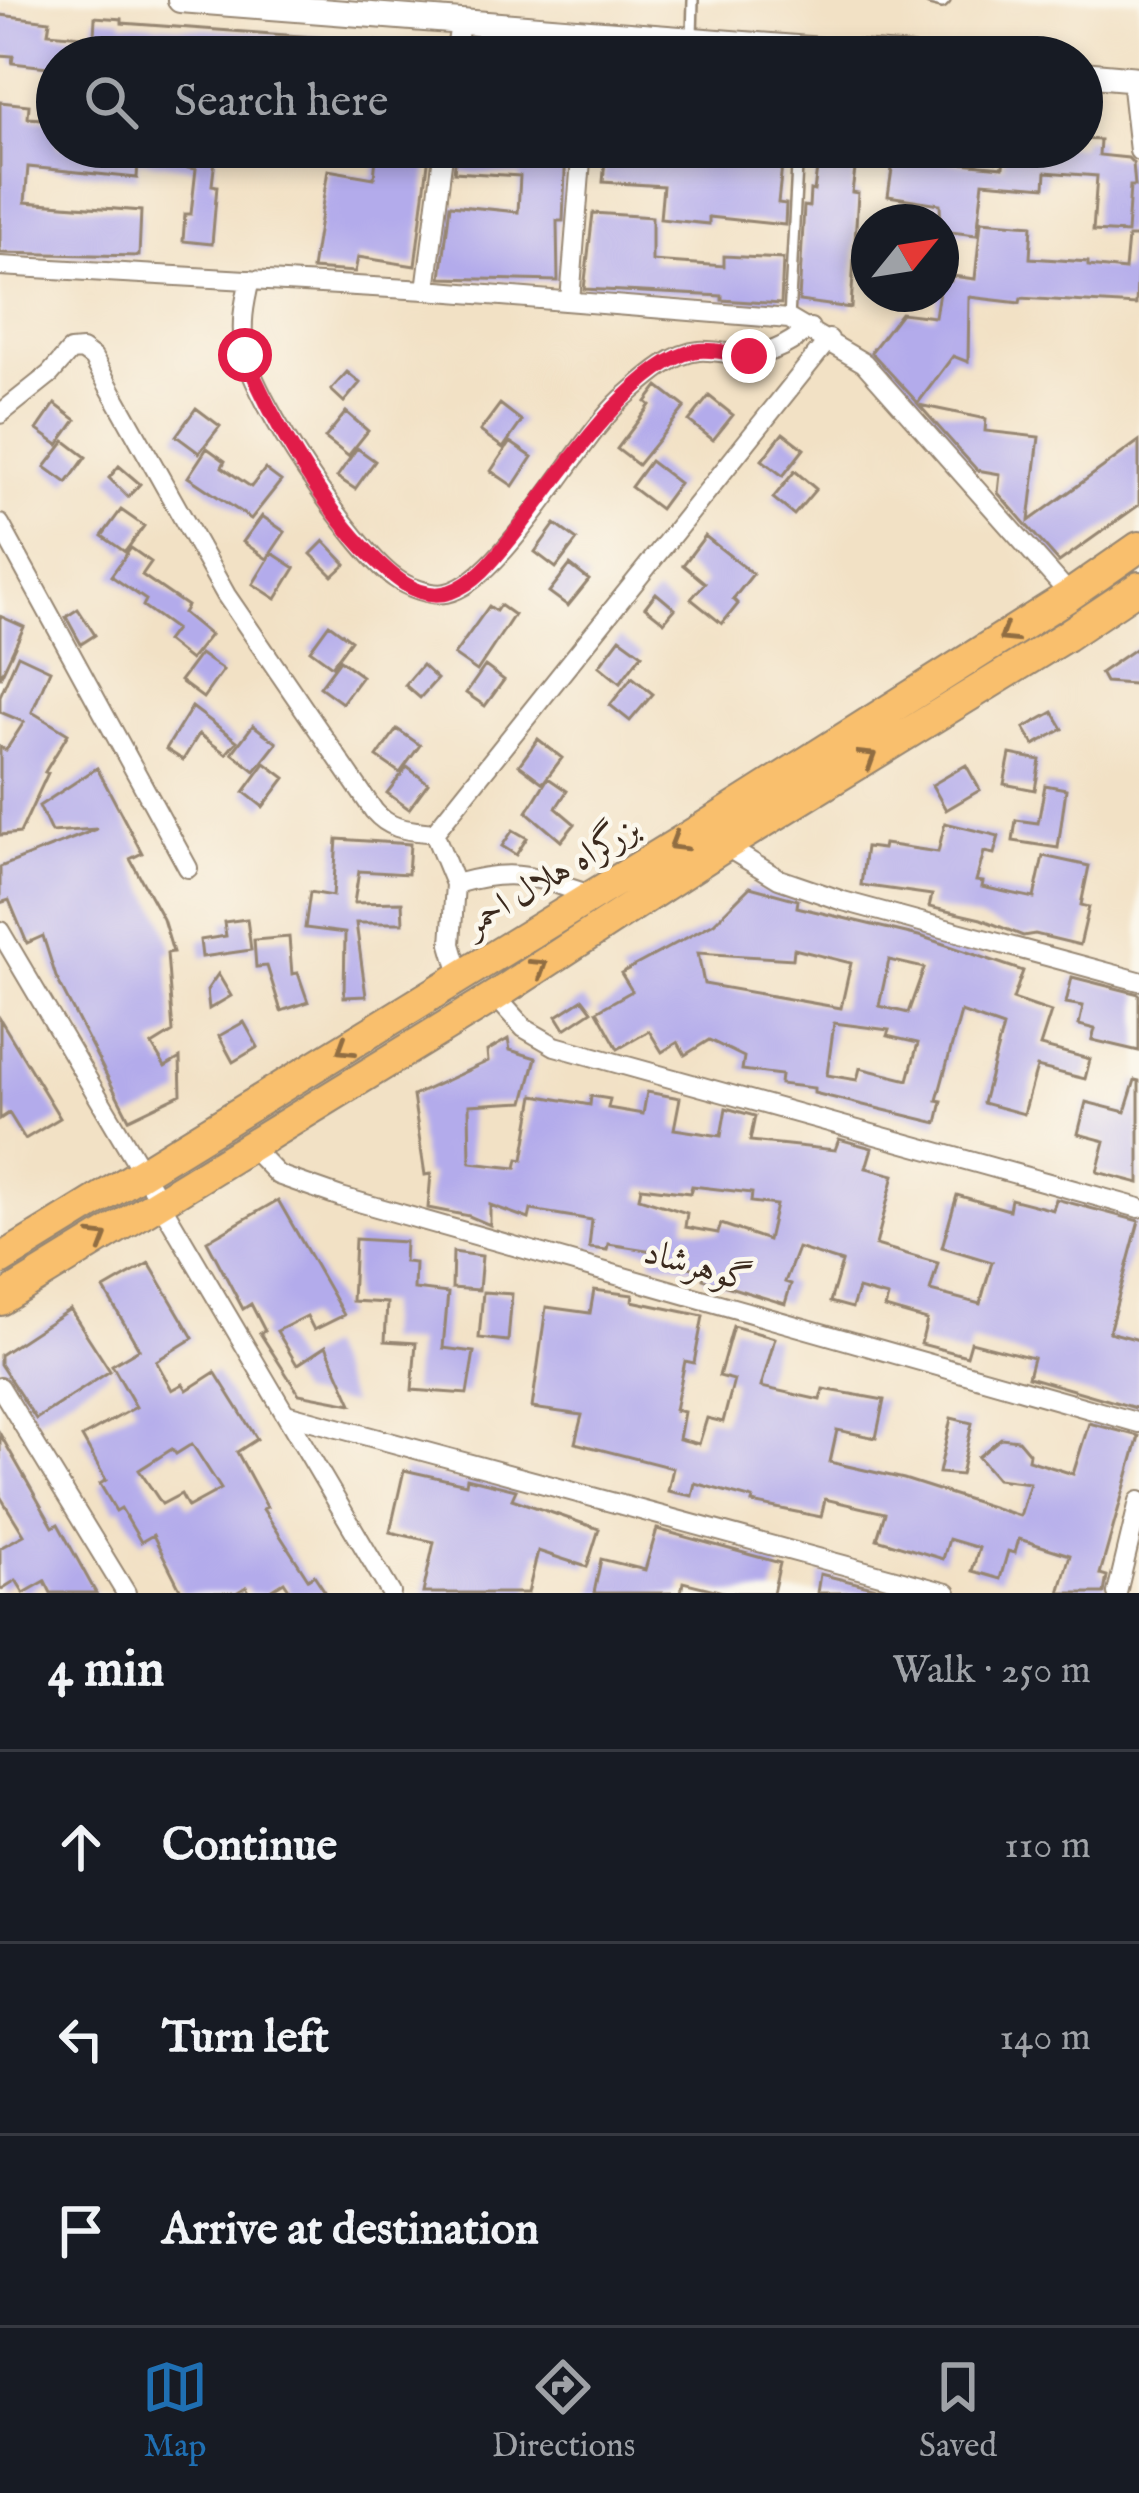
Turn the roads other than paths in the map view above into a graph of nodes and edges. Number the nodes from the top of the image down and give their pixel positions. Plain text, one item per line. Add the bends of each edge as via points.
1 (180, 0) edge
2 (693, 0) edge
3 (930, 0) edge
4 (945, 0) edge
5 (460, 23) junction
6 (458, 36) edge
7 (533, 36) edge
8 (692, 36) edge
9 (1103, 76) edge
10 (1135, 79) edge
11 (1139, 151) edge
12 (441, 168) edge
13 (580, 168) edge
14 (797, 168) edge
15 (0, 266) edge
16 (250, 280) junction
17 (426, 290) junction
18 (570, 301) junction
19 (789, 319) junction
20 (810, 328) junction
21 (829, 339) junction
22 (0, 414) edge
23 (0, 524) edge
24 (1139, 547) edge
25 (1139, 587) edge
26 (1070, 595) junction
27 (434, 833) junction
28 (725, 846) junction
29 (188, 868) dead end
30 (455, 884) junction
31 (591, 895) junction
32 (0, 931) edge
33 (460, 975) junction
34 (1139, 981) edge
35 (495, 996) junction
36 (250, 1147) junction
37 (142, 1175) junction
38 (159, 1202) junction
39 (1139, 1208) edge
40 (0, 1260) edge
41 (0, 1300) edge
42 (0, 1387) edge
43 (286, 1414) junction
44 (1139, 1423) edge
45 (1139, 1501) edge
46 (126, 1593) edge
47 (391, 1593) edge
48 (947, 1593) edge
49 (1117, 1593) edge

1 - 5 street
2 - 8 lane
3 - 4 lane
5 - 6 street
5 - 7 street
9 - 10 street
10 - 11 street
12 - 17 street
13 - 18 street
14 - 19 lane
15 - 16 street
16 - 17 street
16 - 20 street via 245,355 258,386 338,521 396,580 426,592 448,593 474,578 619,401 670,361 697,350 749,356 784,348
17 - 18 street
18 - 19 street
19 - 20 street
20 - 21 street
21 - 26 street via 864,363
21 - 27 street
22 - 27 street via 70,351 93,358 226,596 374,812 397,829
23 - 29 street
24 - 26 highway, بزرگراه هلال احمر
28 -> 25 highway, بزرگراه هلال احمر
26 -> 31 highway, بزرگراه هلال احمر
27 - 30 street
28 - 34 street via 779,879 843,902
35 -> 28 highway, بزرگراه هلال احمر
30 - 31 street via 494,873
30 - 33 street via 451,944
31 - 33 highway, بزرگراه هلال احمر
32 - 37 street
33 -> 37 highway, بزرگراه هلال احمر
35 - 36 highway, بزرگراه هلال احمر
35 - 39 street via 524,1028 555,1046
36 - 38 highway, بزرگراه هلال احمر
36 - 44 street, گوهرشاد via 278,1174 341,1197
37 - 38 street
37 - 40 highway, بزرگراه هلال احمر
41 -> 38 highway, بزرگراه هلال احمر
38 - 43 street
42 - 46 street
43 - 47 street
43 - 48 street
45 - 49 street

